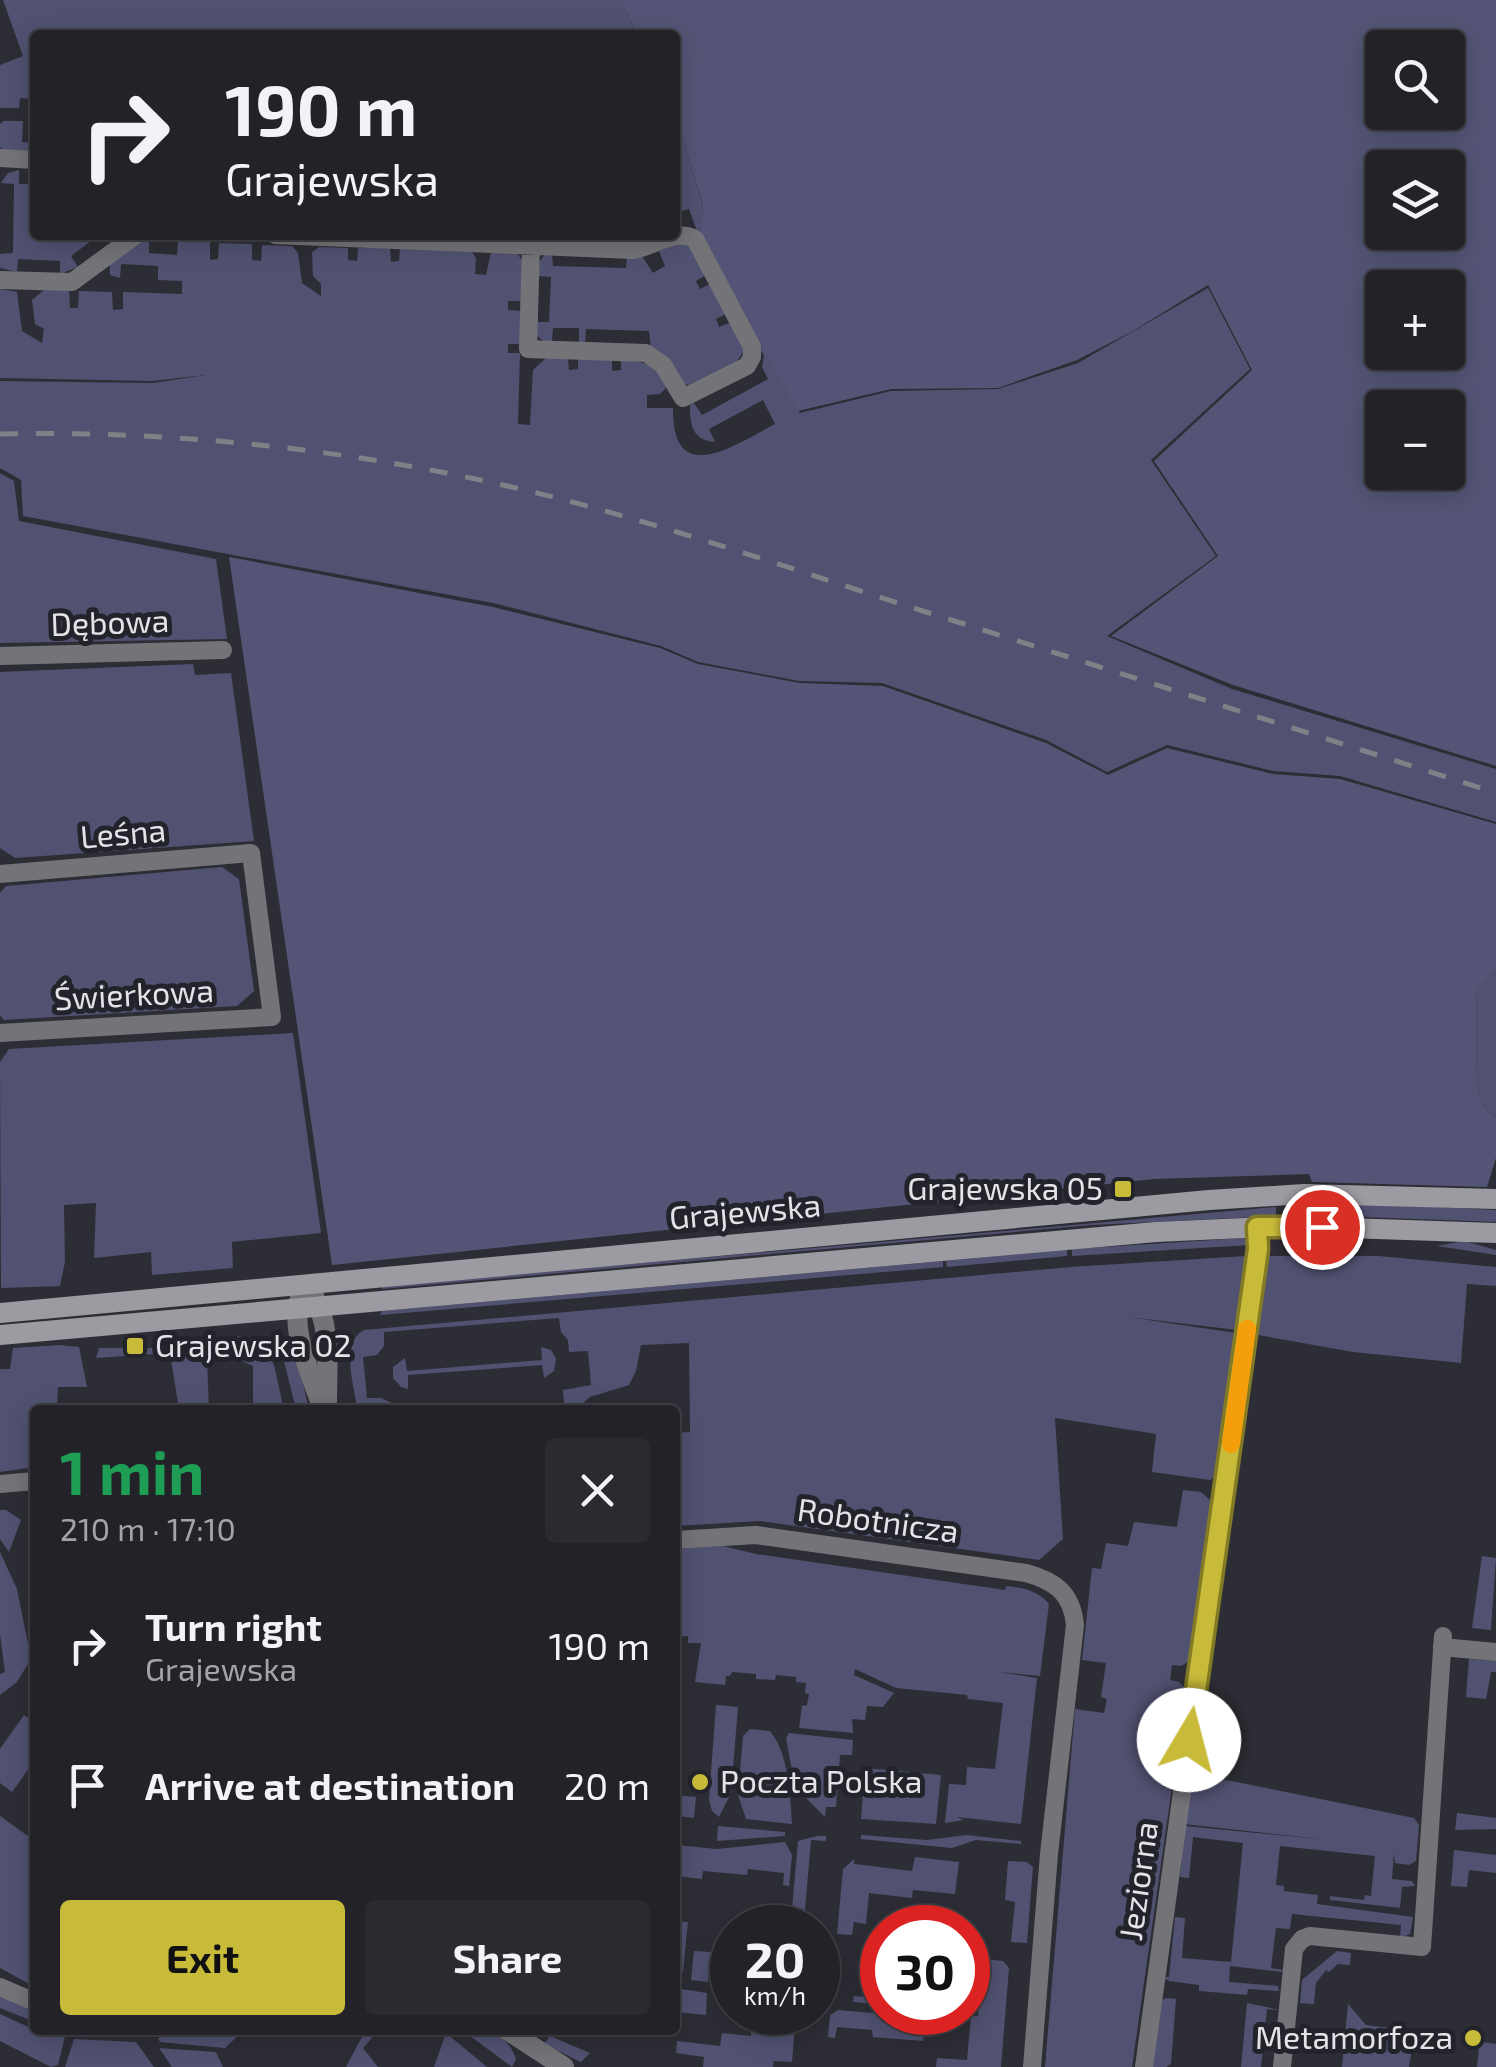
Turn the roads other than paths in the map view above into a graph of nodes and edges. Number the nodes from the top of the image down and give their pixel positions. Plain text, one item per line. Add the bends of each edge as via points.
1 (0, 158) edge
2 (30, 160) edge
3 (680, 234) edge
4 (129, 240) edge
5 (402, 240) edge
6 (667, 240) edge
7 (531, 245) junction
8 (0, 280) edge
9 (222, 650) dead end
10 (0, 656) edge
11 (0, 874) edge
12 (272, 1017) joint
13 (0, 1033) edge
14 (1496, 1198) edge
15 (1257, 1227) junction
16 (1496, 1233) edge
17 (306, 1283) junction
18 (319, 1304) junction
19 (296, 1306) junction
20 (0, 1313) edge
21 (0, 1334) edge
22 (323, 1405) edge
23 (325, 1405) edge
24 (30, 1481) edge
25 (0, 1484) edge
26 (680, 1540) edge
27 (1496, 1652) edge
28 (0, 1987) edge
29 (30, 2000) edge
30 (515, 2035) edge
31 (564, 2067) edge
32 (1032, 2067) edge
33 (1144, 2067) edge
34 (1282, 2067) edge

1 - 2 street
3 - 7 street via 695,239 752,347 747,366 683,398 646,353 528,350
4 - 8 street via 72,282
5 - 7 street
6 - 7 street via 633,250
9 - 10 street, Dębowa
11 - 12 street, Leśna via 250,853
12 - 13 street, Świerkowa
14 - 17 main road, Grajewska via 1253,1197
15 - 16 main road, Grajewska
15 - 18 main road, Grajewska
15 - 33 street, Jeziorna
17 - 18 street
17 - 19 street
17 - 20 main road, Grajewska
18 - 19 main road, Grajewska
18 - 23 street via 326,1337
19 - 21 main road, Grajewska
19 - 22 street
24 - 25 street
26 - 32 street, Robotnicza via 756,1534 1026,1572 1066,1594 1075,1625
27 - 34 street via 1442,1642 1422,1947 1302,1939 1294,1949
28 - 29 street
30 - 31 street

